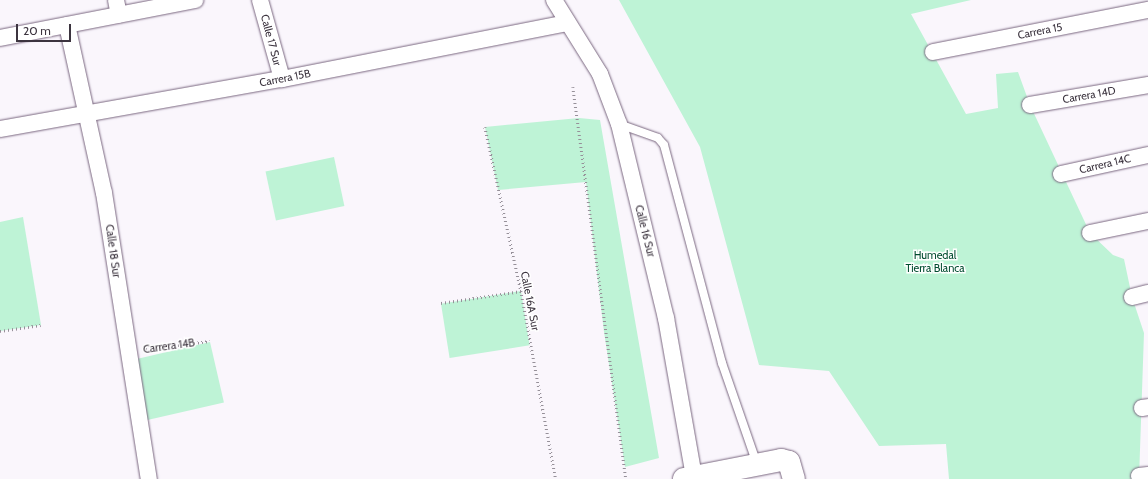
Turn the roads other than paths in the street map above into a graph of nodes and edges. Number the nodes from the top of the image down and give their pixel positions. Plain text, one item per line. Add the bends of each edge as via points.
1 (195, 0) edge
2 (260, 0) edge
3 (554, 0) edge
4 (118, 7) edge
5 (1148, 10) edge
6 (568, 22) junction
7 (67, 25) junction
8 (0, 38) edge
9 (933, 52) dead end
10 (282, 79) junction
11 (1148, 84) edge
12 (1030, 105) dead end
13 (87, 114) junction
14 (619, 124) junction
15 (0, 129) edge
16 (1148, 155) edge
17 (1061, 174) dead end
18 (1148, 221) edge
19 (1090, 233) dead end
20 (1148, 293) edge
21 (1132, 297) dead end
22 (757, 464) junction
23 (792, 470) edge
24 (689, 478) edge
25 (149, 479) edge

1 - 4 street
2 - 10 street, Calle 17 Sur
3 - 6 street, Calle 16 Sur
4 - 7 street
5 - 9 street, Carrera 15
6 - 10 street, Carrera 15B
6 - 14 street, Calle 16 Sur via 600,74
7 - 8 street
7 - 13 street, Calle 18 Sur
10 - 13 street, Carrera 15B
11 - 12 street, Carrera 14D
13 - 15 street, Carrera 15B
13 - 25 street, Calle 18 Sur via 104,194
14 - 22 lane via 658,138 664,145 722,364
14 - 24 street, Calle 16 Sur via 666,318
16 - 17 street, Carrera 14C
18 - 19 street
20 - 21 street
22 - 23 street via 781,460
22 - 24 street

